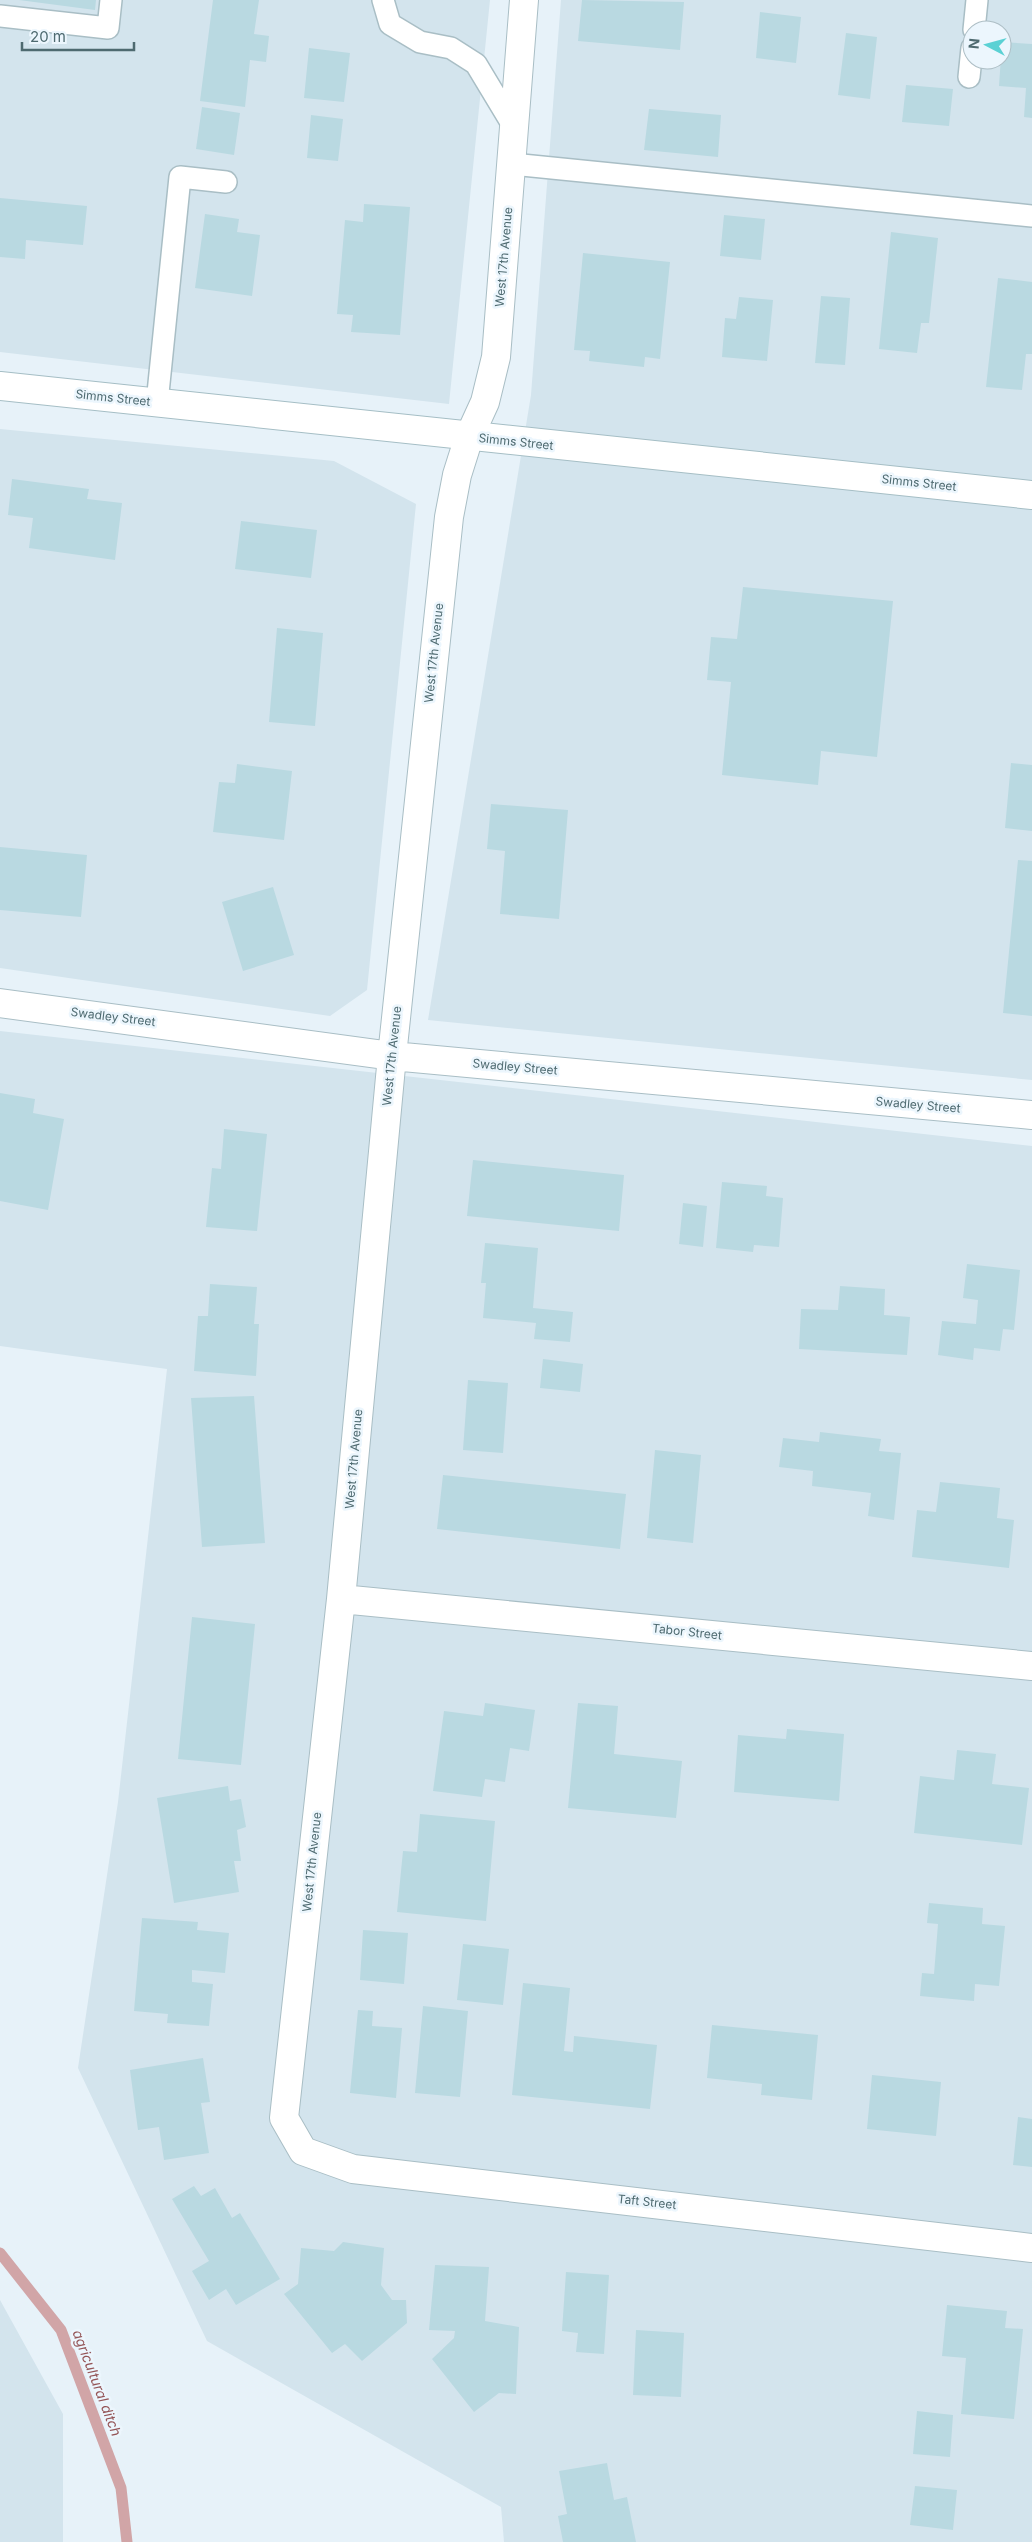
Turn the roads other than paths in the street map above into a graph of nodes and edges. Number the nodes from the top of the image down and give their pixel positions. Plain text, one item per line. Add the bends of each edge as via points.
1 (111, 0) edge
2 (383, 0) edge
3 (524, 0) edge
4 (977, 0) edge
5 (0, 16) edge
6 (975, 20) edge
7 (970, 70) edge
8 (969, 77) dead end
9 (514, 127) junction
10 (512, 164) junction
11 (226, 182) dead end
12 (1032, 216) edge
13 (0, 386) edge
14 (157, 403) junction
15 (469, 437) junction
16 (1032, 495) edge
17 (0, 1003) edge
18 (392, 1056) junction
19 (1032, 1116) edge
20 (341, 1599) junction
21 (1032, 1666) edge
22 (284, 2118) joint
23 (1032, 2248) edge

1 - 5 lane via 108,28
2 - 9 lane via 390,24 420,42 451,48 476,64
3 - 9 street, West 17th Avenue
4 - 6 lane
7 - 8 lane
9 - 10 street, West 17th Avenue
10 - 12 lane
10 - 15 street, West 17th Avenue via 496,357 485,402
11 - 14 lane via 180,177
13 - 14 street, Simms Street
14 - 15 street, Simms Street
15 - 16 street, Simms Street
15 - 18 street, West 17th Avenue via 449,517
17 - 18 street, Swadley Street
18 - 19 street, Swadley Street
18 - 20 street, West 17th Avenue
20 - 21 street, Tabor Street
20 - 22 street, West 17th Avenue
22 - 23 street, Taft Street via 303,2151 354,2169

